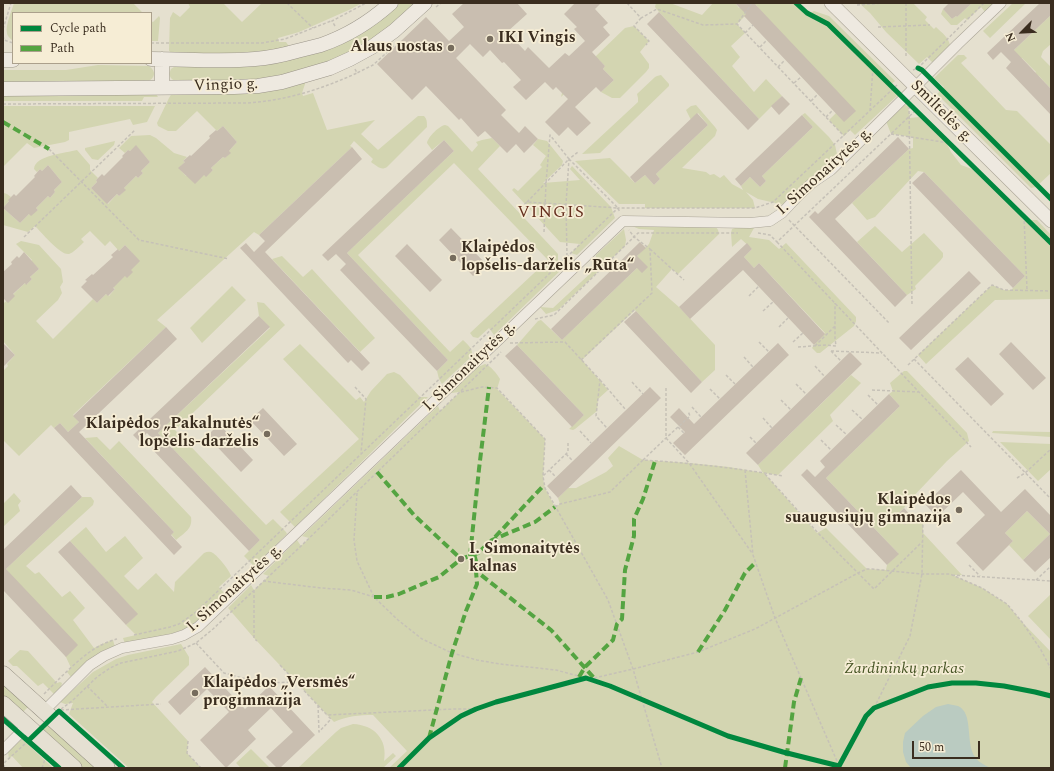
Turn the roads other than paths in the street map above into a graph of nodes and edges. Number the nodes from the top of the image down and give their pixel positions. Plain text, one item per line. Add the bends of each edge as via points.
1 (391, 3) edge
2 (425, 3) edge
3 (831, 3) edge
4 (1001, 3) edge
5 (157, 59) edge
6 (916, 86) junction
7 (162, 87) junction
8 (3, 88) edge
9 (1051, 221) edge
10 (3, 674) edge
11 (3, 704) edge
12 (44, 711) junction
13 (28, 733) junction
14 (3, 750) edge
15 (74, 768) edge
16 (107, 768) edge

1 - 5 main road, Vingio g. via 367,22 339,37 321,45 279,56 234,60
2 - 7 main road, Vingio g. via 372,47 330,68 258,86
3 - 6 street, Smiltelės g.
4 - 6 street, I. Simonaitytės g.
5 - 7 main road
6 - 9 street, Smiltelės g.
6 - 12 street, I. Simonaitytės g. via 831,170 770,221 623,221 198,627 172,639 122,648 104,656 90,665
7 - 8 main road, Vingio g.
10 - 12 main road
11 - 13 main road
12 - 16 main road
13 - 14 street
13 - 15 main road

